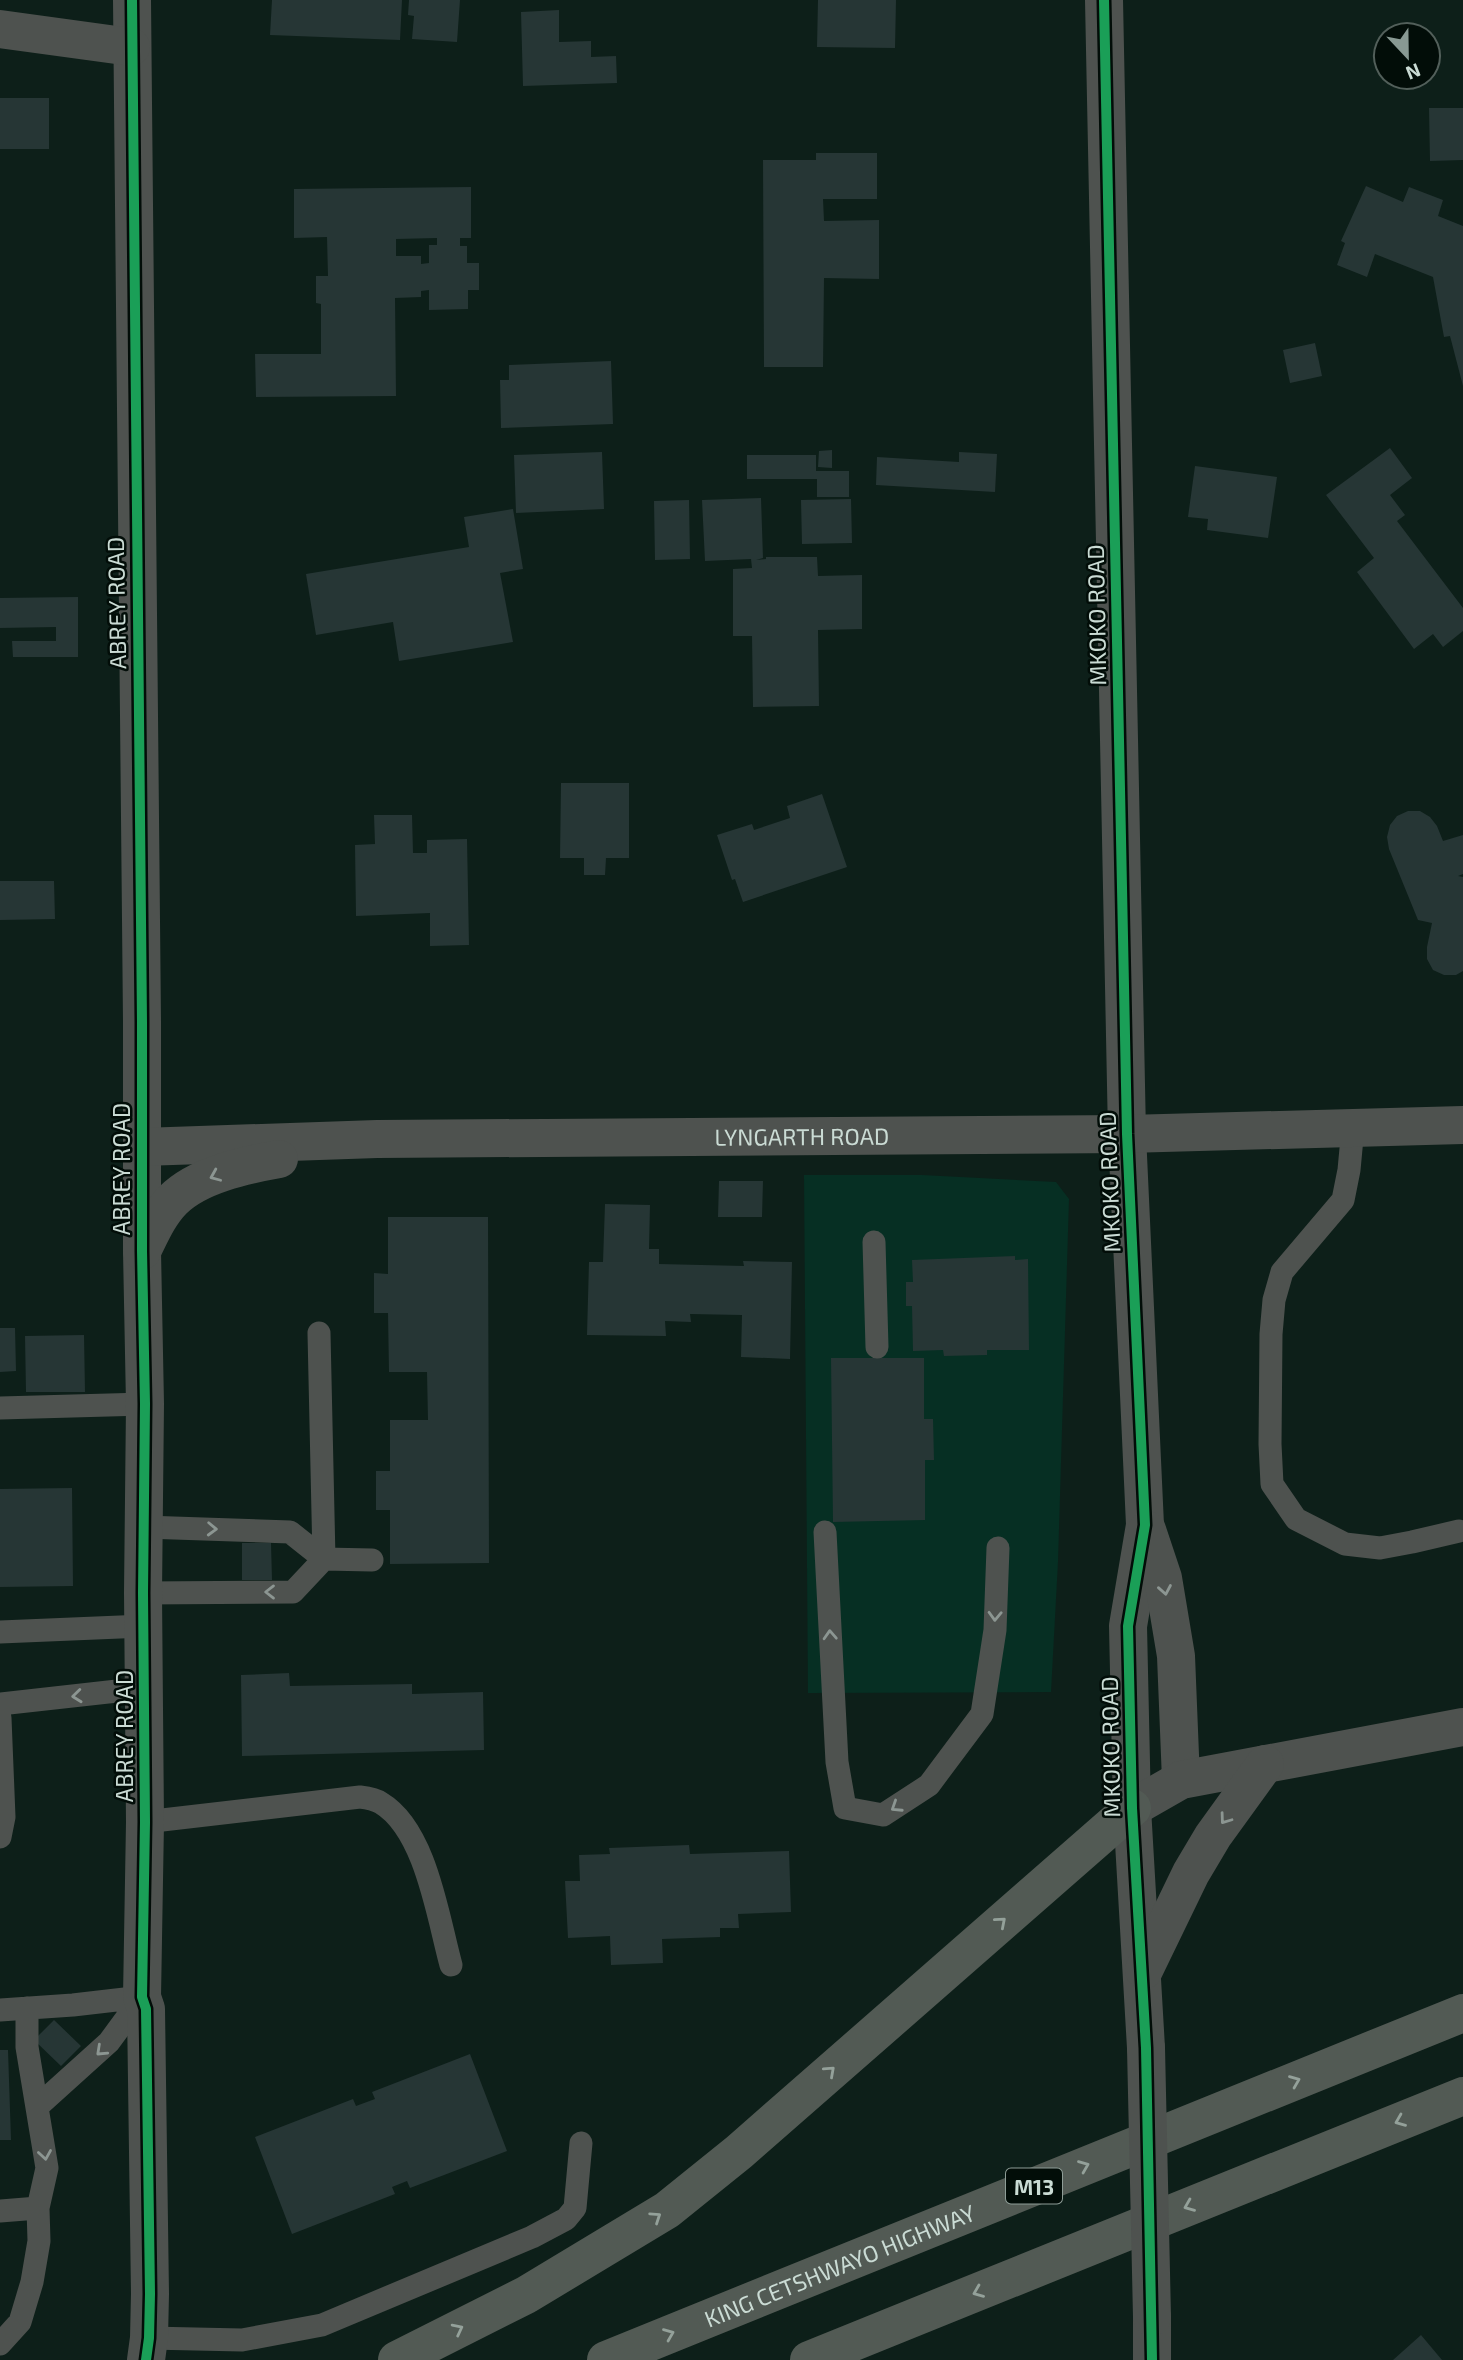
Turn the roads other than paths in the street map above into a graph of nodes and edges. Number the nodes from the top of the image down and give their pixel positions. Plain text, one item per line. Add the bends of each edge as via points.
1 (132, 0) edge
2 (1104, 0) edge
3 (0, 29) edge
4 (131, 47) junction
5 (1463, 1125) edge
6 (1353, 1128) junction
7 (1127, 1134) junction
8 (377, 1139) junction
9 (142, 1147) junction
10 (874, 1242) dead end
11 (142, 1251) junction
12 (319, 1333) dead end
13 (877, 1347) dead end
14 (145, 1404) junction
15 (0, 1408) edge
16 (1145, 1525) junction
17 (144, 1527) junction
18 (1459, 1531) dead end
19 (825, 1532) dead end
20 (998, 1548) dead end
21 (324, 1559) junction
22 (372, 1560) dead end
23 (144, 1609) junction
24 (0, 1632) edge
25 (144, 1688) junction
26 (0, 1704) edge
27 (0, 1718) edge
28 (1463, 1727) edge
29 (1265, 1764) junction
30 (1181, 1780) junction
31 (1132, 1808) junction
32 (145, 1822) junction
33 (0, 1838) edge
34 (451, 1965) dead end
35 (1143, 1973) junction
36 (142, 1997) junction
37 (27, 2008) junction
38 (0, 2010) edge
39 (1463, 2013) edge
40 (1463, 2096) edge
41 (37, 2107) junction
42 (580, 2143) dead end
43 (38, 2208) junction
44 (0, 2211) edge
45 (0, 2344) edge
46 (148, 2349) edge
47 (397, 2360) edge
48 (606, 2360) edge
49 (809, 2360) edge
50 (1152, 2360) edge

1 - 4 street, ABREY ROAD
2 - 7 street, MKOKO ROAD
3 - 4 street
4 - 9 street, ABREY ROAD
5 - 6 street, LYNGARTH ROAD
6 - 7 street, LYNGARTH ROAD
6 - 18 lane via 1342,1200 1282,1272 1274,1300 1272,1484 1296,1519 1345,1544 1380,1548
7 - 8 street, LYNGARTH ROAD
7 - 16 street, MKOKO ROAD
8 - 9 street, LYNGARTH ROAD
8 -> 11 street via 252,1164 192,1186 168,1206
9 - 11 street, ABREY ROAD
10 - 13 lane
11 - 14 street, ABREY ROAD
12 - 21 lane
14 - 15 lane
14 - 17 street, ABREY ROAD
16 -> 30 street, MKOKO ROAD via 1163,1578 1176,1656
16 - 31 street, MKOKO ROAD via 1128,1626
17 -> 21 lane via 290,1532
17 - 23 street, ABREY ROAD
20 -> 19 lane via 995,1630 982,1714 929,1785 883,1815 845,1808 837,1762
21 - 22 lane
21 -> 23 lane via 293,1592
23 - 24 lane
23 - 25 street, ABREY ROAD
25 -> 26 lane
25 - 32 street, ABREY ROAD
27 - 33 lane via 4,1817
28 - 29 street
29 - 30 street
29 -> 35 street via 1191,1873
30 - 31 street
31 - 35 street, MKOKO ROAD
47 -> 31 highway via 526,2295 667,2210
32 - 34 lane via 360,1797 384,1804 412,1838
32 - 36 street, ABREY ROAD
35 - 50 street, MKOKO ROAD, bridge
36 - 37 lane
36 -> 41 lane via 109,2042
36 - 46 street, ABREY ROAD via 146,2009
37 - 38 lane
37 - 41 lane via 27,2048
48 -> 39 highway, KING CETSHWAYO HIGHWAY / M13
40 -> 49 highway
41 -> 43 lane via 47,2168
42 - 46 lane via 575,2208 566,2219 533,2237 322,2325 242,2340
43 - 44 lane
43 - 45 lane via 39,2241 32,2282 20,2322

